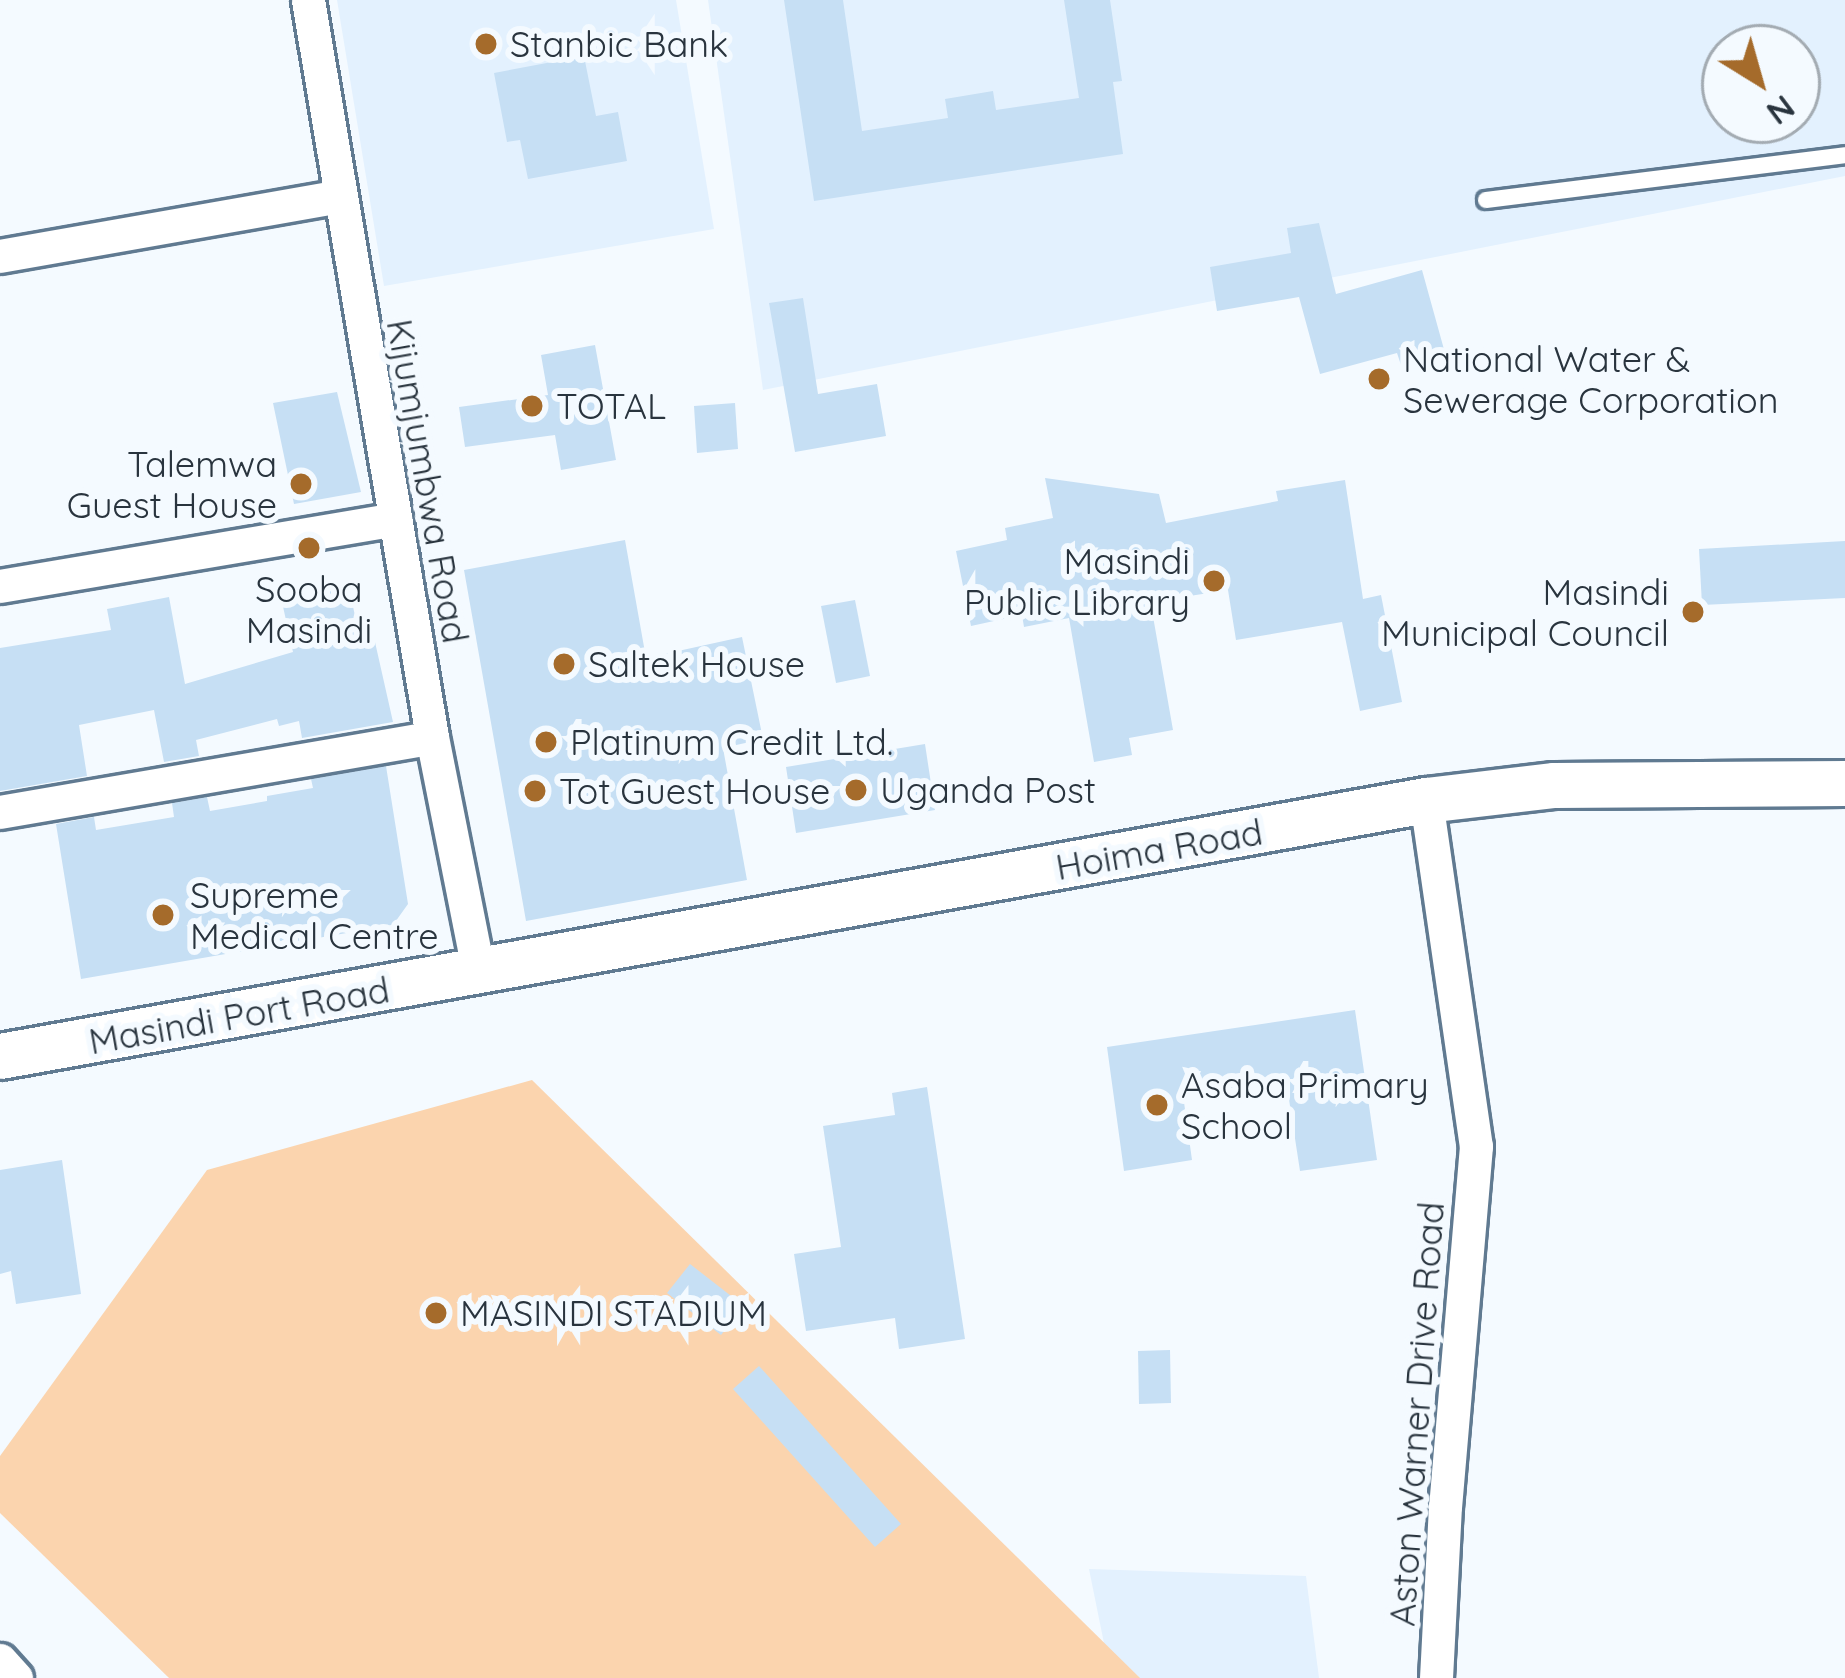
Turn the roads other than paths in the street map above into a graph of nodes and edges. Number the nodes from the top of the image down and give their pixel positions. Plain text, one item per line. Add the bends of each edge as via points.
1 (308, 0) edge
2 (1845, 155) edge
3 (340, 196) junction
4 (1486, 200) dead end
5 (0, 256) edge
6 (395, 519) junction
7 (0, 586) edge
8 (432, 737) junction
9 (1845, 783) edge
10 (1426, 800) junction
11 (0, 812) edge
12 (479, 974) junction
13 (0, 1056) edge
14 (0, 1660) edge
15 (16, 1678) edge
16 (1436, 1678) edge

1 - 3 street, Kijumjumbwa Road
2 - 4 lane
3 - 5 street
3 - 6 street, Kijumjumbwa Road
6 - 7 street
6 - 8 street, Kijumjumbwa Road
8 - 11 street
8 - 12 street, Kijumjumbwa Road
9 - 10 main road, Hoima Road via 1554,785
10 - 12 main road, Hoima Road
10 - 16 street, Aston Warner Drive Road via 1476,1146
12 - 13 main road, Masindi Port Road
14 - 15 street

